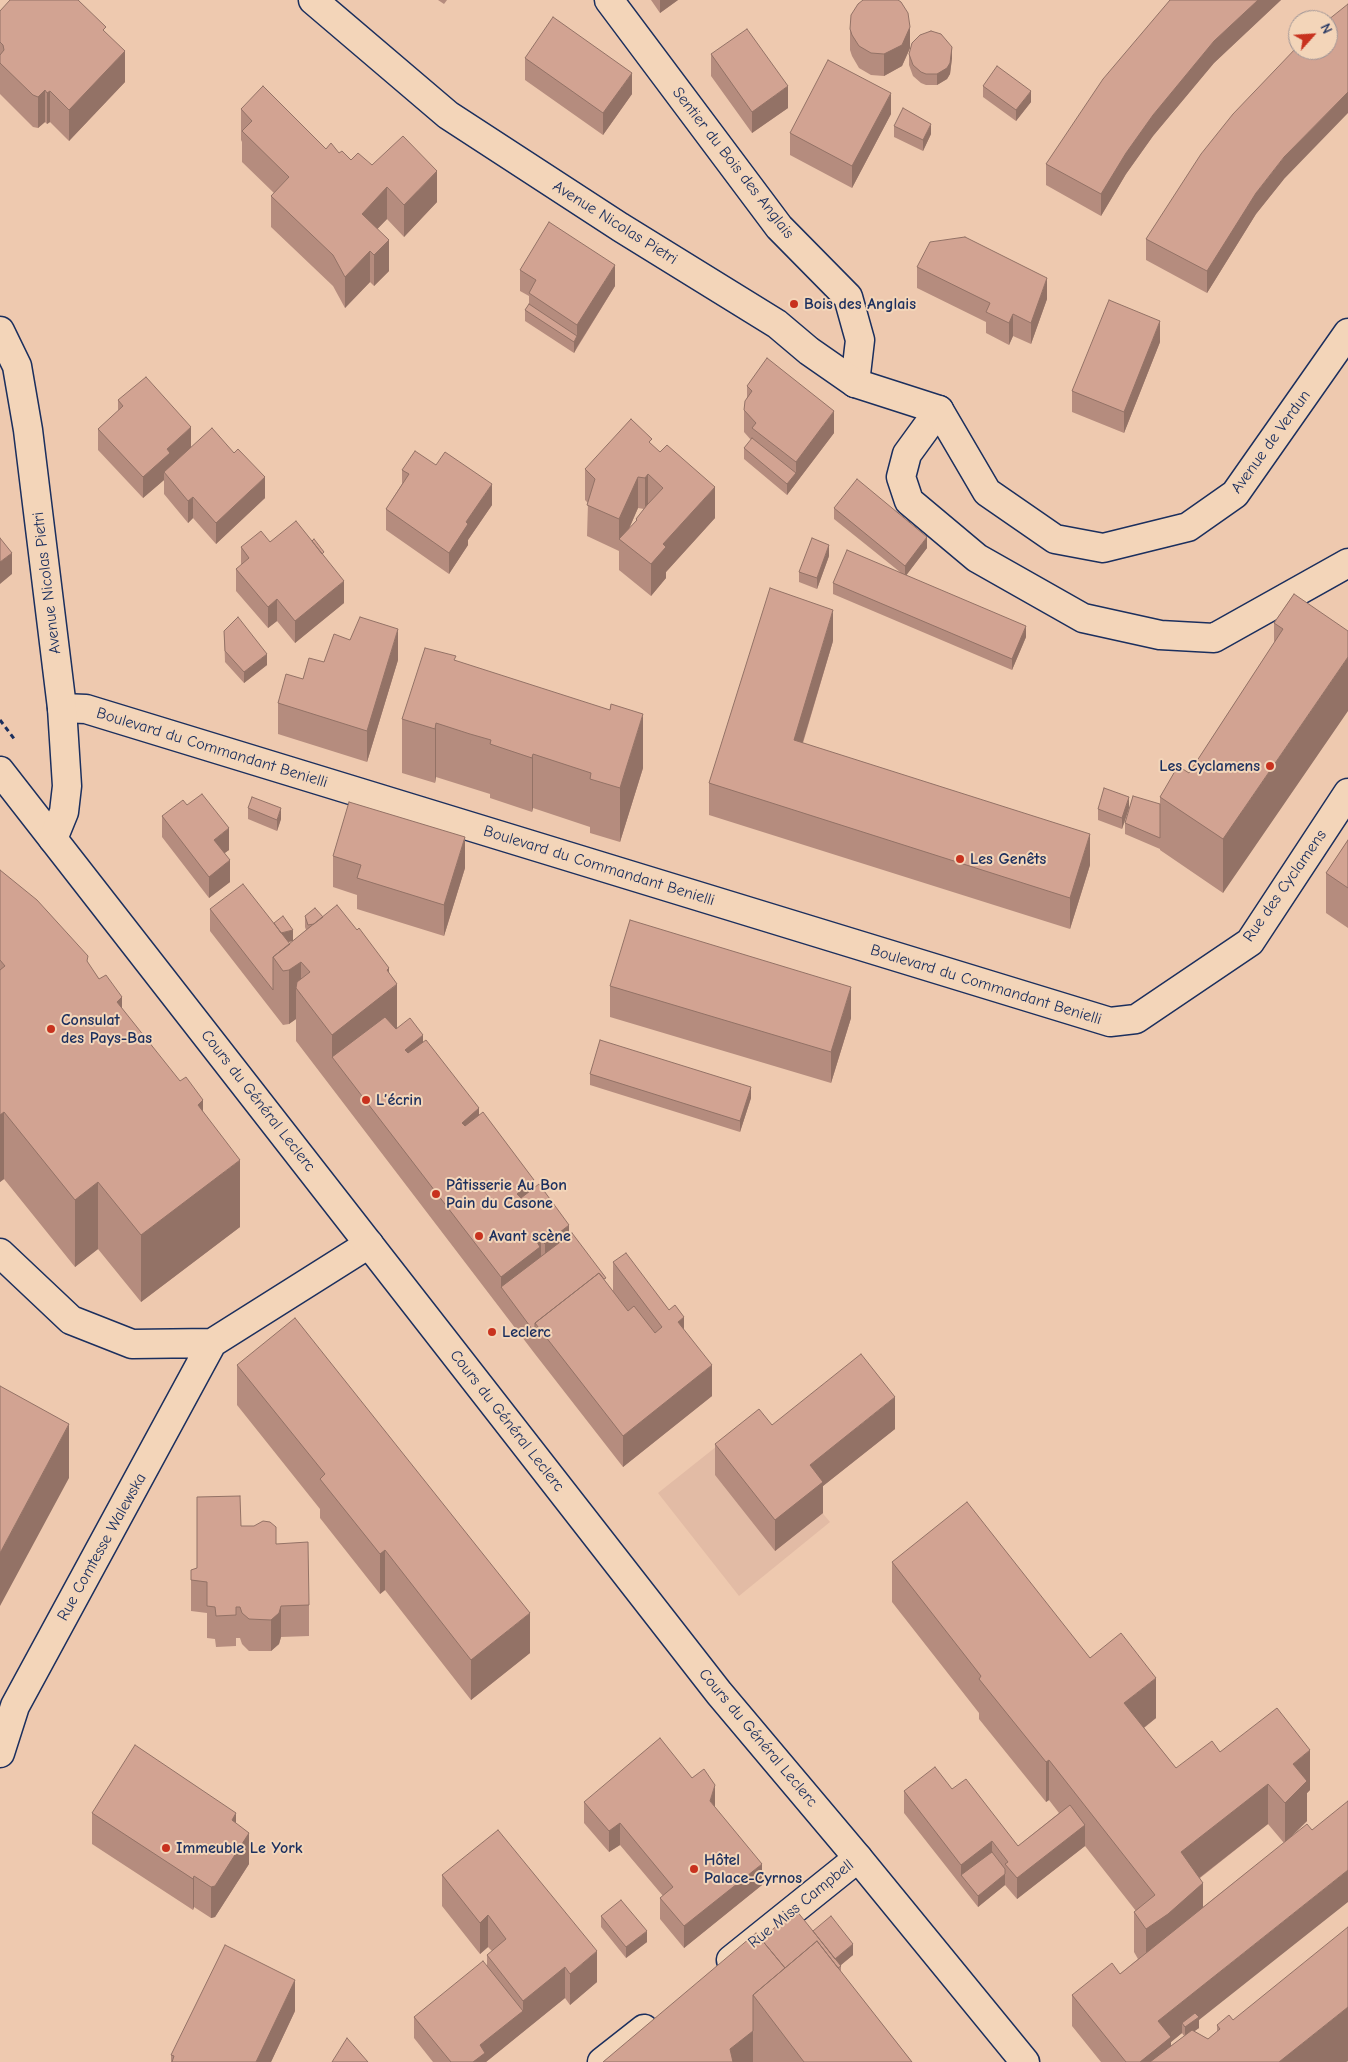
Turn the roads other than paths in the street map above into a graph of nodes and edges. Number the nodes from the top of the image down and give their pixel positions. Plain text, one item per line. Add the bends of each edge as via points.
1 (313, 0) edge
2 (609, 0) edge
3 (0, 331) edge
4 (1348, 333) edge
5 (855, 383) junction
6 (939, 410) junction
7 (1348, 563) edge
8 (62, 708) junction
9 (0, 770) edge
10 (1348, 793) edge
11 (53, 838) junction
12 (1136, 1019) joint
13 (369, 1244) junction
14 (0, 1253) edge
15 (212, 1343) junction
16 (0, 1753) edge
17 (858, 1858) junction
18 (711, 1976) edge
19 (664, 2013) edge
20 (602, 2062) edge
21 (1025, 2062) edge

1 - 5 street, Avenue Nicolas Pietri via 448,115 777,324
2 - 5 street, Sentier du Bois des Anglais via 779,227 848,297 860,340
3 - 8 street, Avenue Nicolas Pietri via 17,366 28,430
4 - 6 street, Avenue de Verdun via 1236,494 1188,527 1103,548 1055,539 987,492
5 - 6 street, Avenue Nicolas Pietri
6 - 7 street via 907,454 901,477 909,501 977,558 1083,618 1160,635 1214,638
8 - 11 street, Avenue Nicolas Pietri via 67,786 64,812
8 - 12 street, Boulevard du Commandant Benielli via 96,712 1110,1022
9 - 11 street, Cours du Général Leclerc
10 - 12 street, Rue des Cyclamens via 1250,942
11 - 13 street, Cours du Général Leclerc
13 - 15 street
13 - 17 street, Cours du Général Leclerc via 719,1693
14 - 15 street via 71,1320 132,1344
15 - 16 street, Rue Comtesse Walewska via 15,1706
17 - 18 street, Rue Miss Campbell
17 - 21 street, Cours du Général Leclerc
19 - 20 street

